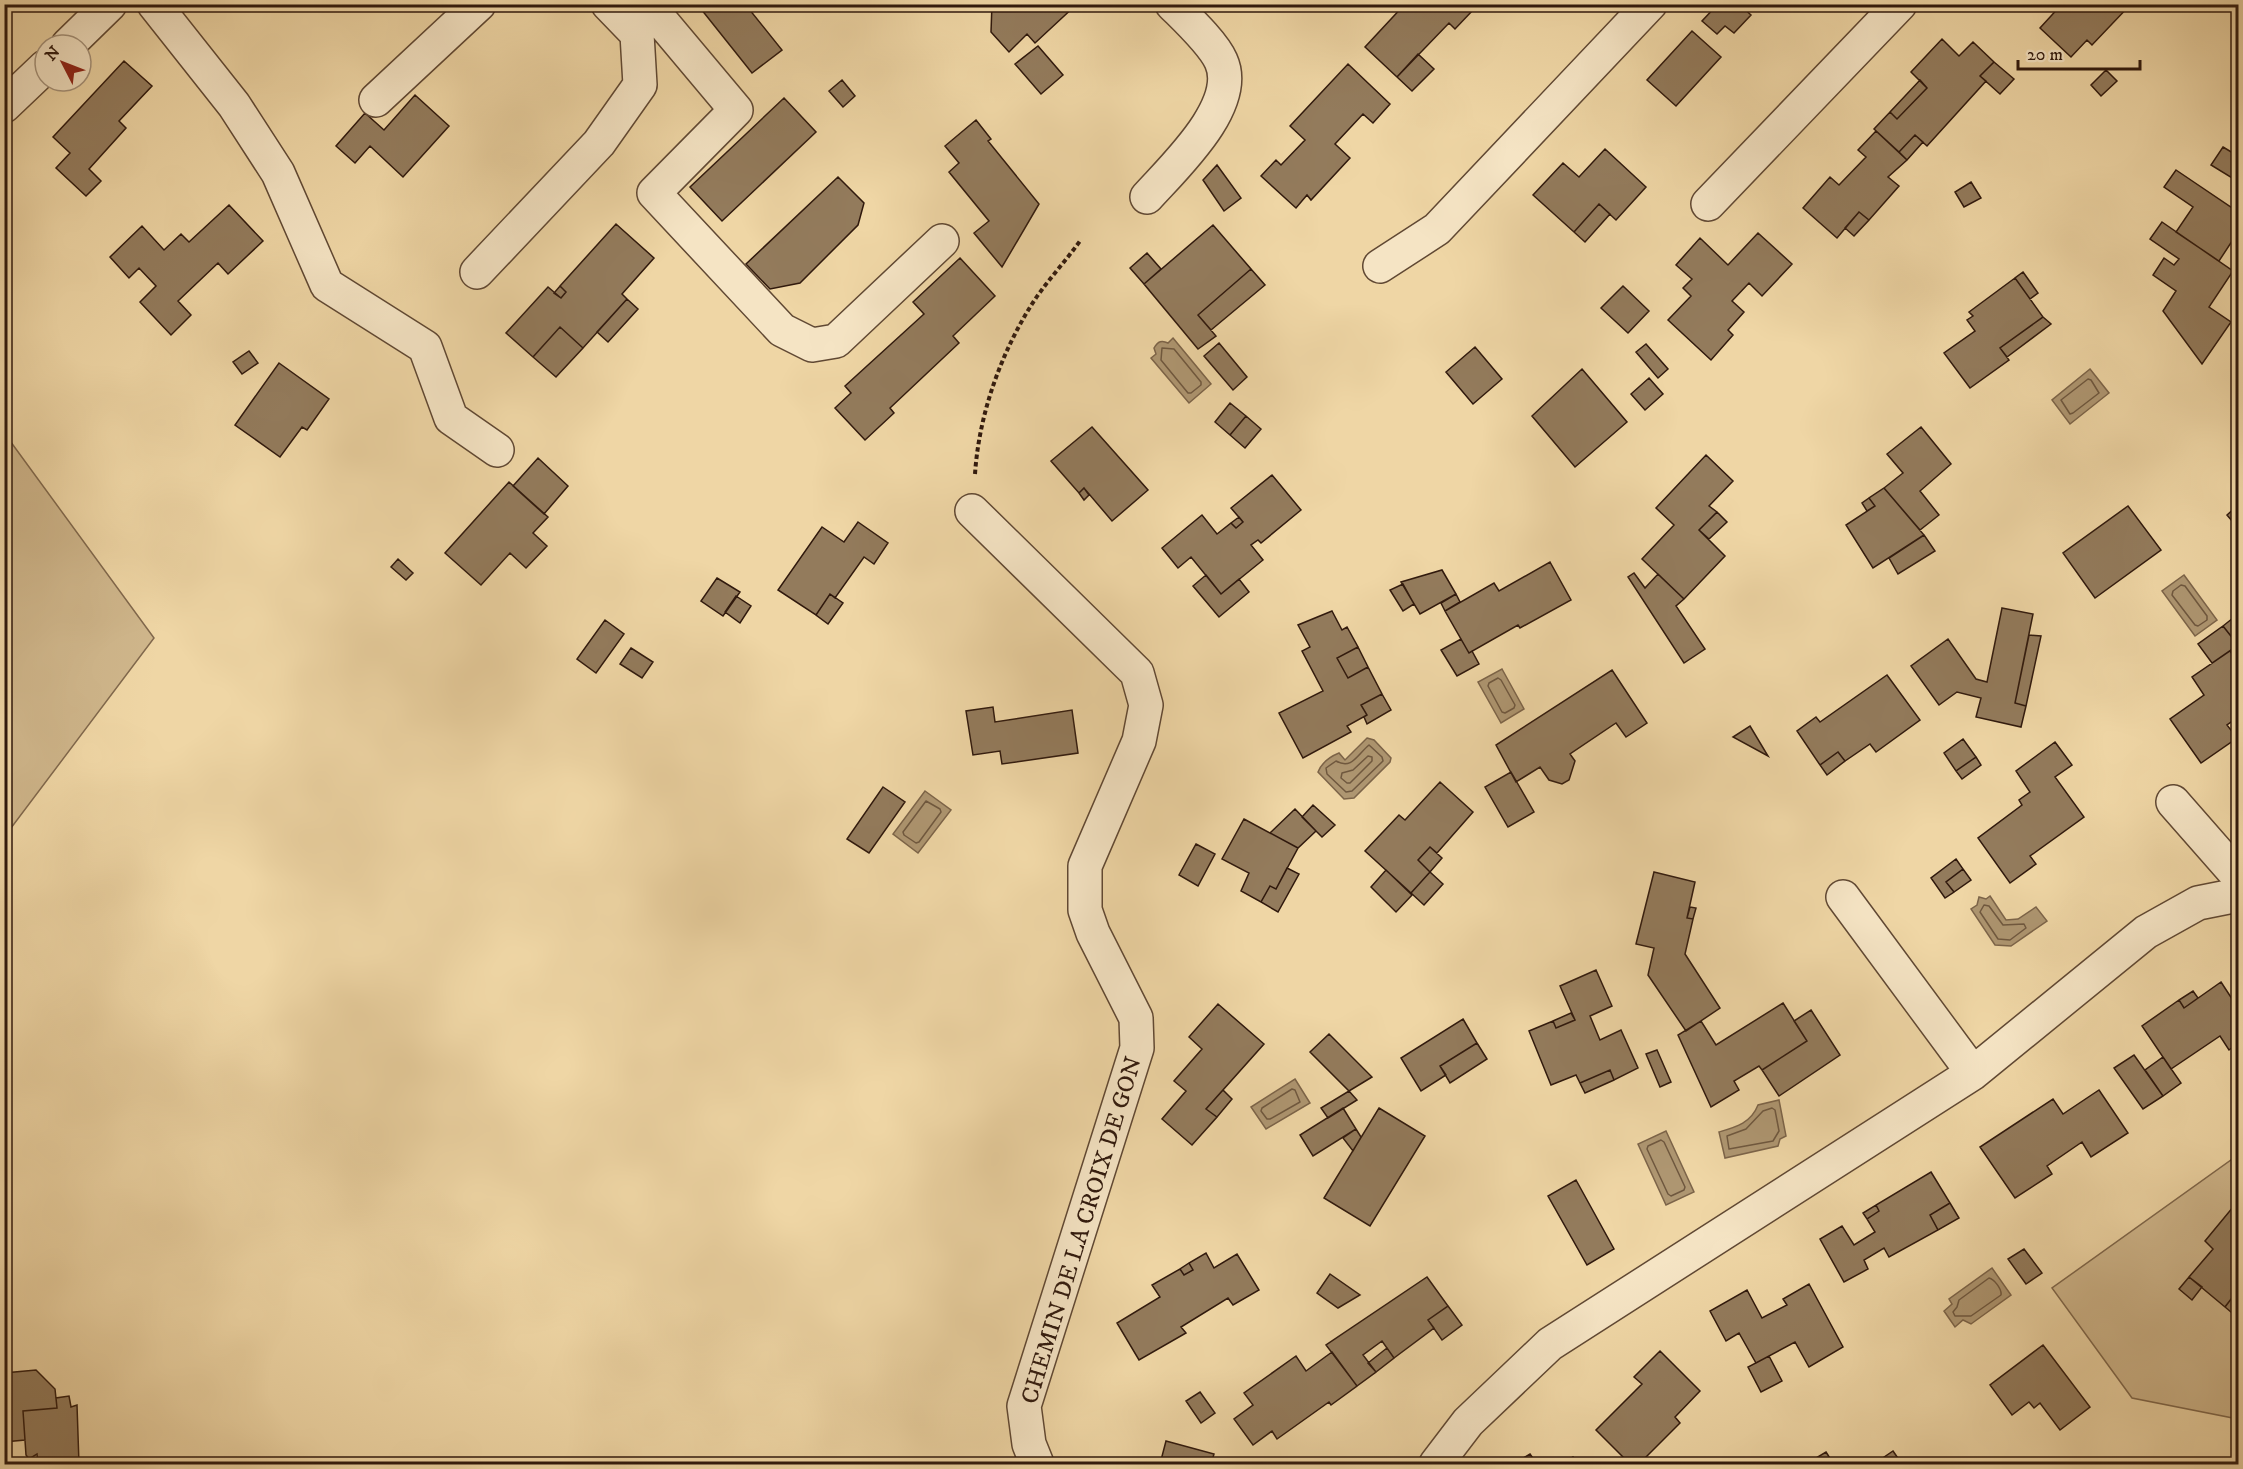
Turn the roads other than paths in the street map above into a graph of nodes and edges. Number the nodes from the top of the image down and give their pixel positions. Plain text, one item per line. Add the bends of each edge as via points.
1 (110, 4) edge
2 (154, 4) edge
3 (479, 4) edge
4 (608, 4) edge
5 (647, 4) edge
6 (1172, 4) edge
7 (1650, 4) edge
8 (1900, 4) edge
9 (80, 33) edge
10 (33, 78) edge
11 (376, 100) dead end
12 (4, 106) edge
13 (1147, 197) dead end
14 (1708, 204) dead end
15 (942, 241) dead end
16 (1380, 266) dead end
17 (477, 272) dead end
18 (497, 450) dead end
19 (972, 511) road end
20 (2173, 802) dead end
21 (2238, 876) edge
22 (2238, 896) edge
23 (1843, 897) dead end
24 (1973, 1073) junction
25 (1037, 1464) edge
26 (1436, 1464) edge

1 - 9 street
2 - 18 street via 234,105 278,172 327,285 425,347 451,418
3 - 11 street
4 - 17 street via 637,34 640,85 599,143
5 - 15 street via 736,110 654,193 782,330 812,345 836,341
6 - 13 street via 1221,61 1225,89 1213,117 1193,146
7 - 16 street via 1437,229
8 - 14 street
10 - 12 street
19 - 25 street, CHEMIN DE LA CROIX DE GON via 1137,673 1146,705 1139,741 1085,866 1084,910 1136,1018 1137,1048 1024,1406 1029,1444
20 - 21 street
22 - 24 street via 2198,903 2146,932
23 - 24 street
24 - 26 street via 1551,1344 1468,1422

